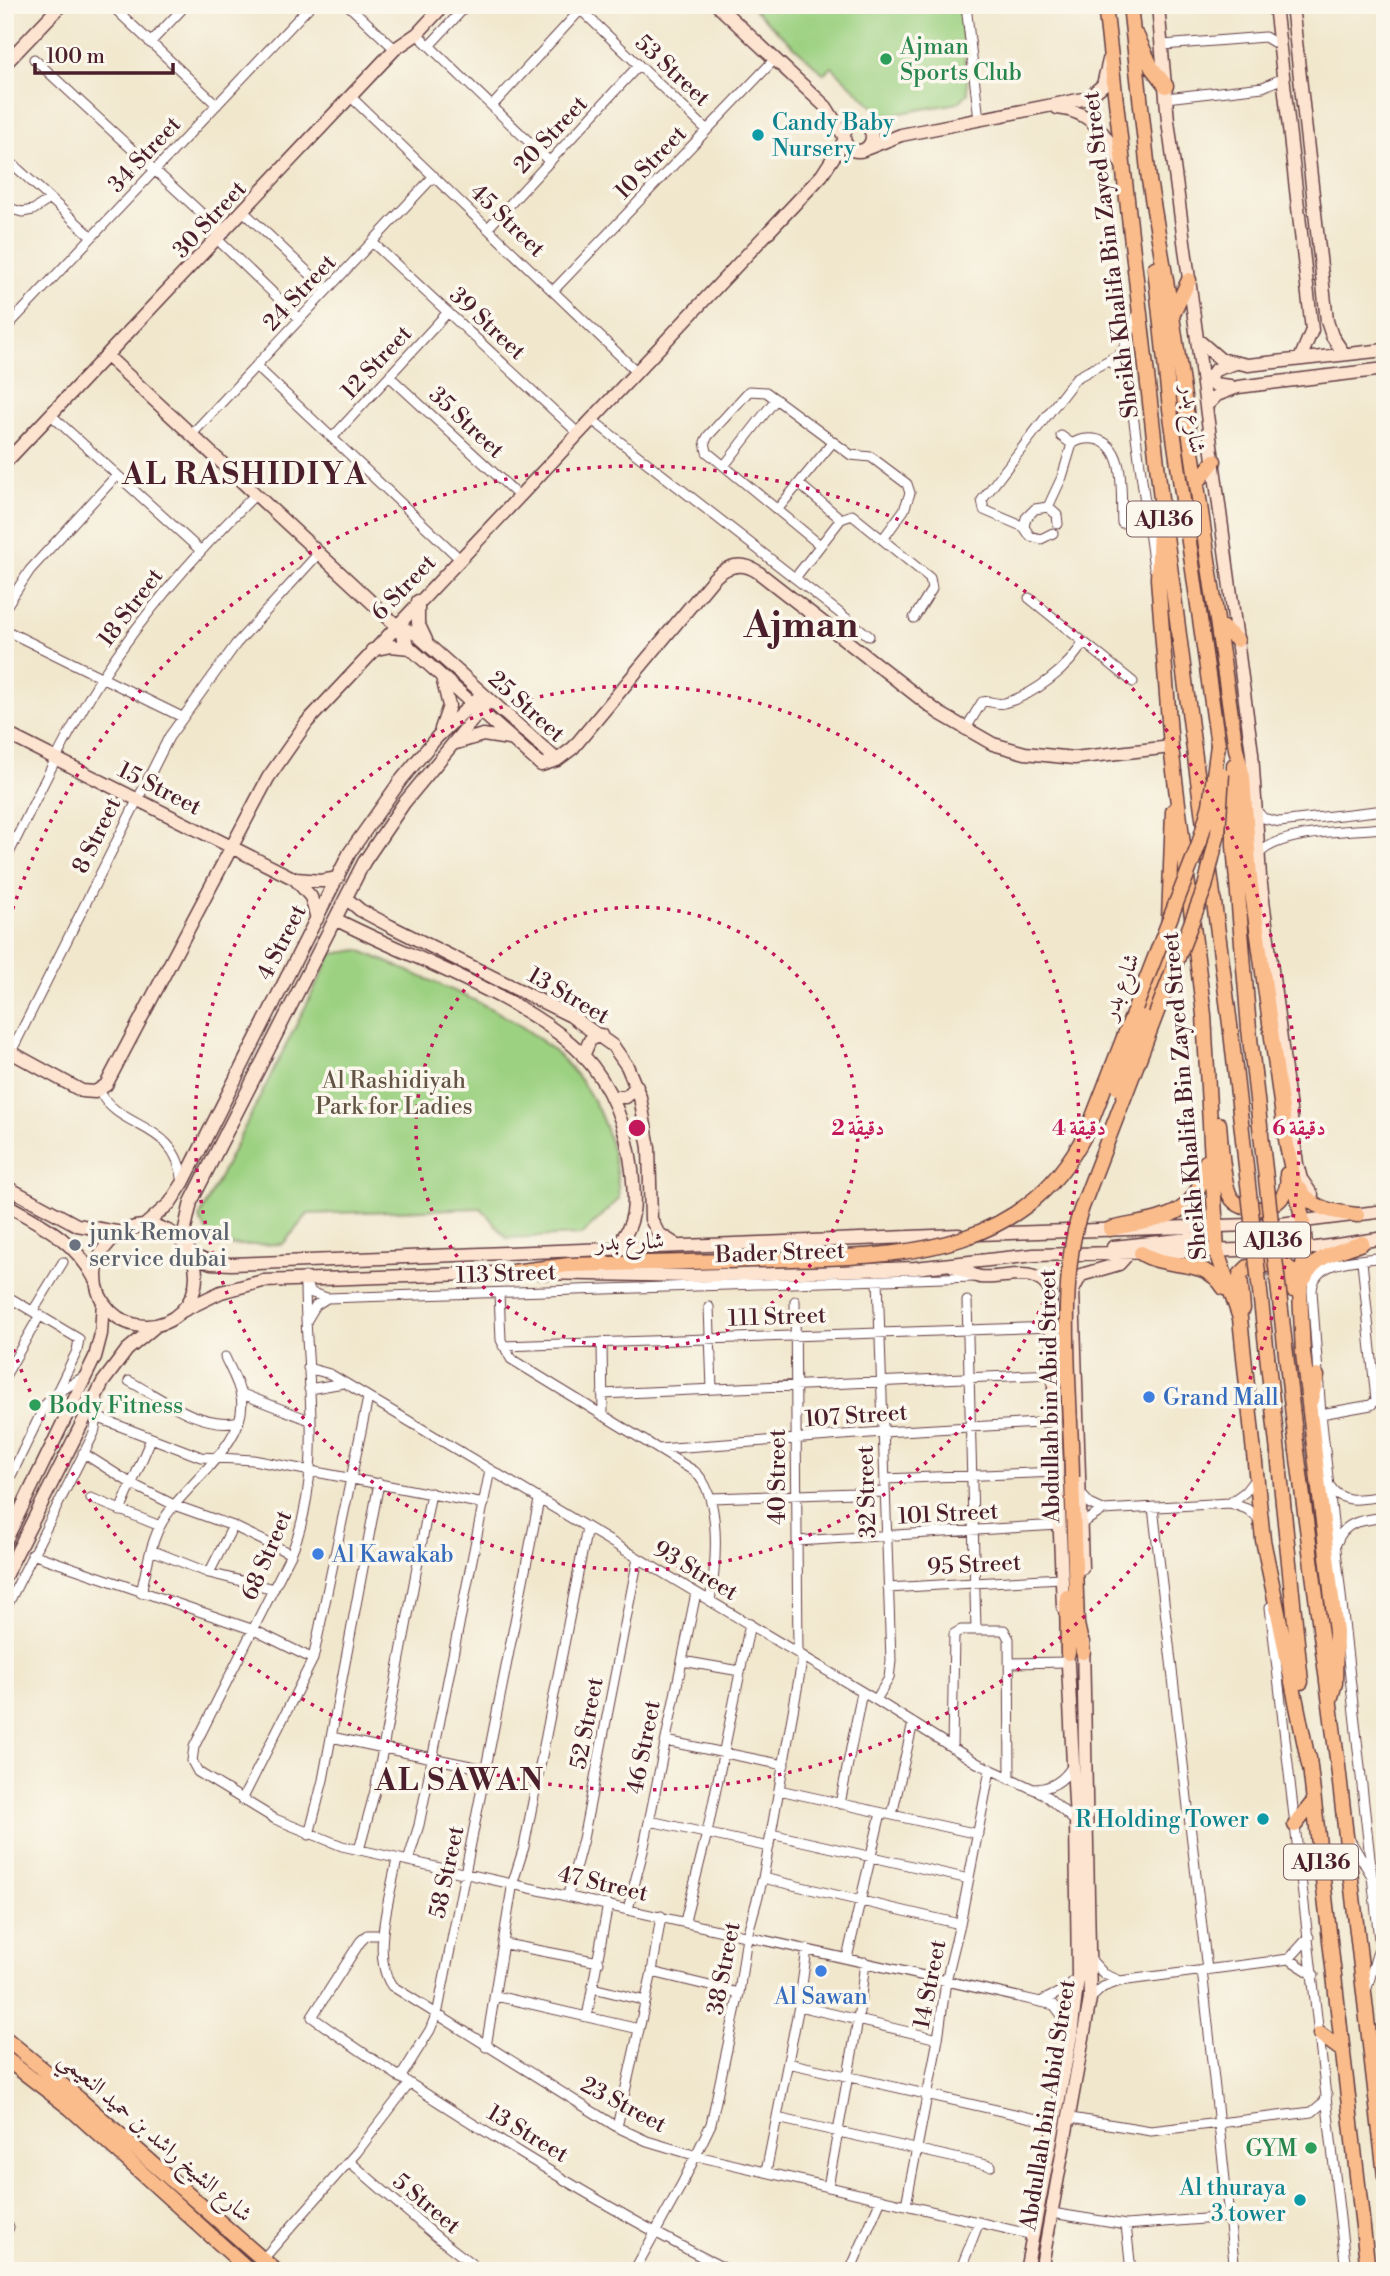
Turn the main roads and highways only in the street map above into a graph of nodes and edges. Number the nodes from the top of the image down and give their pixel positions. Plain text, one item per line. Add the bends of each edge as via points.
1 (1105, 5) edge
2 (1130, 5) edge
3 (1132, 24) junction
4 (1166, 92) road end
5 (1157, 241) junction
6 (1189, 280) road end
7 (1172, 316) junction
8 (1214, 461) road end
9 (1198, 483) junction
10 (1161, 499) junction
11 (1218, 624) junction
12 (1237, 640) road end
13 (1218, 745) junction
14 (1236, 749) junction
15 (1177, 792) junction
16 (1209, 1097) junction
17 (1211, 1130) junction
18 (1287, 1146) junction
19 (1295, 1179) junction
20 (1357, 1215) road end
21 (1110, 1229) road end
22 (1363, 1243) road end
23 (1135, 1253) road end
24 (512, 1272) road end
25 (1240, 1321) junction
26 (1228, 1340) dead end
27 (1302, 1346) junction
28 (1317, 1376) road end
29 (1315, 1411) junction
30 (1315, 1454) junction
31 (1328, 1469) road end
32 (1065, 1475) junction
33 (1073, 1656) road end
34 (1330, 1700) junction
35 (1309, 1765) junction
36 (1314, 1801) junction
37 (1295, 1825) road end
38 (1320, 2034) road end
39 (5, 2038) edge
40 (1343, 2051) junction
41 (5, 2058) edge
42 (1385, 2176) edge
43 (250, 2271) edge
44 (276, 2271) edge
45 (1368, 2271) edge

1 - 10 main road, Sheikh Khalifa Bin Zayed Street / AJ136
2 - 3 main road, Sheikh Khalifa Bin Zayed Street / AJ136
3 - 4 main road
3 - 5 main road, Sheikh Khalifa Bin Zayed Street / AJ136
5 - 7 main road, Sheikh Khalifa Bin Zayed Street / AJ136
5 - 13 main road, شارع بدر via 1155,279 1164,362
6 - 7 main road
7 - 9 main road, Sheikh Khalifa Bin Zayed Street / AJ136
8 - 9 main road
9 - 11 main road, Sheikh Khalifa Bin Zayed Street / AJ136
10 - 15 main road, Sheikh Khalifa Bin Zayed Street via 1160,596
10 - 35 main road, Sheikh Khalifa Bin Zayed Street / AJ136, bridge via 1231,1032
11 - 12 main road
11 - 14 main road, Sheikh Khalifa Bin Zayed Street / AJ136
13 - 24 main road, شارع بدر, bridge via 1199,844 1091,1122 1046,1190 999,1225 943,1246 909,1252 569,1265
13 - 32 main road, Abdullah bin Abid Street, bridge via 1222,805 1209,873 1072,1241
14 - 18 main road, Sheikh Khalifa Bin Zayed Street
14 - 34 main road, Sheikh Khalifa Bin Zayed Street / AJ136, bridge via 1234,845 1249,1029
15 - 16 main road, Sheikh Khalifa Bin Zayed Street
15 - 32 main road, Abdullah bin Abid Street, bridge via 1167,933 1144,1017 1066,1237 1062,1285
16 - 17 main road, Sheikh Khalifa Bin Zayed Street
16 - 18 main road via 1218,1117 1229,1194 1239,1205 1276,1204 1285,1197 1289,1185
17 - 21 main road via 1202,1186 1188,1206 1171,1215
17 - 25 main road, Sheikh Khalifa Bin Zayed Street via 1217,1252
18 - 19 main road, Sheikh Khalifa Bin Zayed Street
19 - 20 main road via 1306,1198 1327,1210
19 - 27 main road, Sheikh Khalifa Bin Zayed Street via 1305,1248 1300,1283
22 - 27 main road via 1324,1257 1309,1268 1304,1281
23 - 25 main road via 1204,1269 1220,1282
25 - 26 main road
25 - 27 main road via 1244,1307 1241,1271 1283,1263 1293,1275 1295,1326
25 - 35 main road, Sheikh Khalifa Bin Zayed Street via 1261,1521
27 - 29 main road, Sheikh Khalifa Bin Zayed Street
28 - 29 main road
29 - 30 main road, Sheikh Khalifa Bin Zayed Street
30 - 31 main road
30 - 34 main road, Sheikh Khalifa Bin Zayed Street via 1336,1632
32 - 33 main road, Abdullah bin Abid Street
34 - 42 main road, Sheikh Khalifa Bin Zayed Street / AJ136
35 - 36 main road, Sheikh Khalifa Bin Zayed Street / AJ136
36 - 37 main road
36 - 40 main road, Sheikh Khalifa Bin Zayed Street / AJ136
38 - 40 main road
39 - 44 main road, شارع الشيخ راشد بن حميد النعيمي
40 - 45 main road, Sheikh Khalifa Bin Zayed Street / AJ136
41 - 43 main road, شارع الشيخ راشد بن حميد النعيمي via 70,2108

